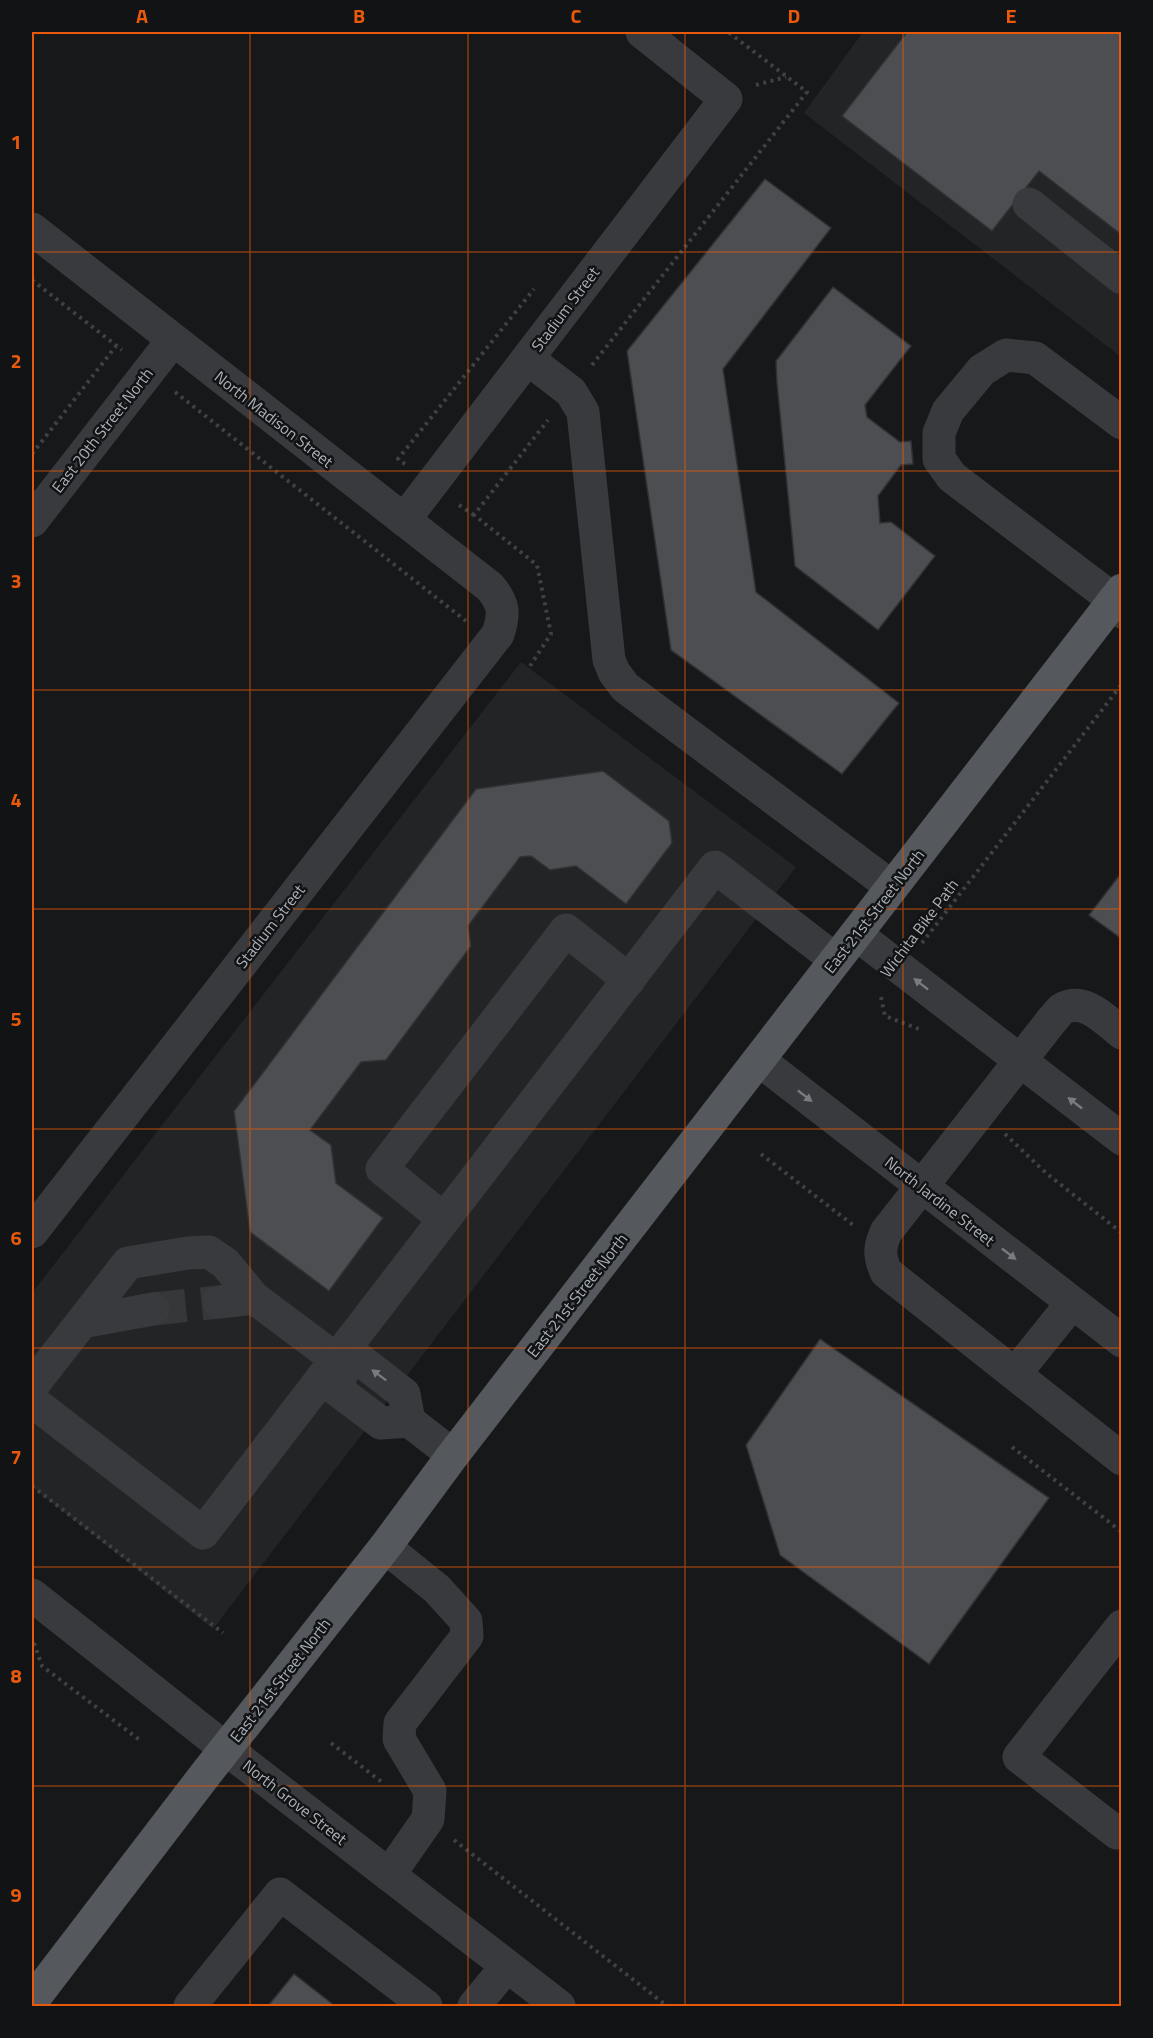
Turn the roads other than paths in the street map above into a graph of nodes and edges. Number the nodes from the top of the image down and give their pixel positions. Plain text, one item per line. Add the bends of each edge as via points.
1 (642, 32) edge
2 (1029, 204) dead end
3 (32, 230) edge
4 (1122, 278) edge
5 (172, 340) junction
6 (528, 359) junction
7 (1122, 423) edge
8 (404, 520) junction
9 (32, 521) edge
10 (1119, 600) edge
11 (503, 618) joint
12 (892, 887) junction
13 (856, 934) junction
14 (836, 960) junction
15 (629, 980) junction
16 (1122, 1033) edge
17 (759, 1060) junction
18 (1020, 1060) junction
19 (1122, 1139) edge
20 (922, 1186) junction
21 (444, 1219) junction
22 (32, 1232) edge
23 (254, 1298) junction
24 (219, 1302) tunnel mouth
25 (1072, 1303) junction
26 (153, 1309) tunnel mouth
27 (82, 1322) junction
28 (1122, 1341) edge
29 (341, 1362) junction
30 (1015, 1374) junction
31 (32, 1386) edge
32 (32, 1401) edge
33 (453, 1455) junction
34 (1122, 1460) edge
35 (385, 1546) junction
36 (32, 1595) edge
37 (1122, 1626) edge
38 (226, 1749) junction
39 (1116, 1833) dead end
40 (389, 1875) junction
41 (507, 1966) junction
42 (32, 2001) edge
43 (40, 2007) edge
44 (189, 2007) edge
45 (426, 2007) edge
46 (474, 2007) edge
47 (559, 2007) edge

1 - 6 street, Stadium Street via 726,99
2 - 4 street
3 - 5 street, North Madison Street
5 - 8 street, North Madison Street
5 - 9 street, East 20th Street North
6 - 8 street, Stadium Street
6 - 12 street via 571,392 583,412 609,660 614,672 625,687
7 - 10 street via 1035,358 1006,355 982,370 948,411 939,433 939,459 952,477
8 - 11 street, North Madison Street via 490,587 500,599
10 - 12 main road, East 21st Street North
11 - 22 street, Stadium Street via 498,634
12 - 13 main road, East 21st Street North
13 - 14 main road, East 21st Street North
18 -> 13 street
14 - 15 street via 716,867
14 - 17 main road, East 21st Street North
15 - 21 street
15 - 21 street via 566,930 382,1169
16 - 18 street via 1089,1008 1062,1009
17 -> 20 street, North Jardine Street
17 - 33 main road, East 21st Street North
19 -> 18 street
18 - 20 street
20 -> 25 street, North Jardine Street
20 - 30 street via 880,1245 886,1272
21 - 29 street
23 - 24 street
23 - 27 street via 225,1263 209,1252 188,1253 128,1263
23 - 29 street
25 - 28 street, North Jardine Street
25 - 30 street
26 - 27 street
27 - 31 street
29 - 32 street via 203,1533
29 - 33 street via 358,1359 404,1394 410,1421
30 - 34 street
33 - 35 main road, East 21st Street North
35 - 38 main road, East 21st Street North
35 - 40 street via 437,1589 466,1621 467,1636 400,1723 399,1739 430,1791 428,1819
36 - 38 street, North Grove Street
37 - 39 street via 1019,1757
38 - 40 street, North Grove Street
38 - 42 main road, East 21st Street North
40 - 41 street, North Grove Street
41 - 46 street
41 - 47 street, North Grove Street
42 - 43 street
44 - 45 street via 280,1894

